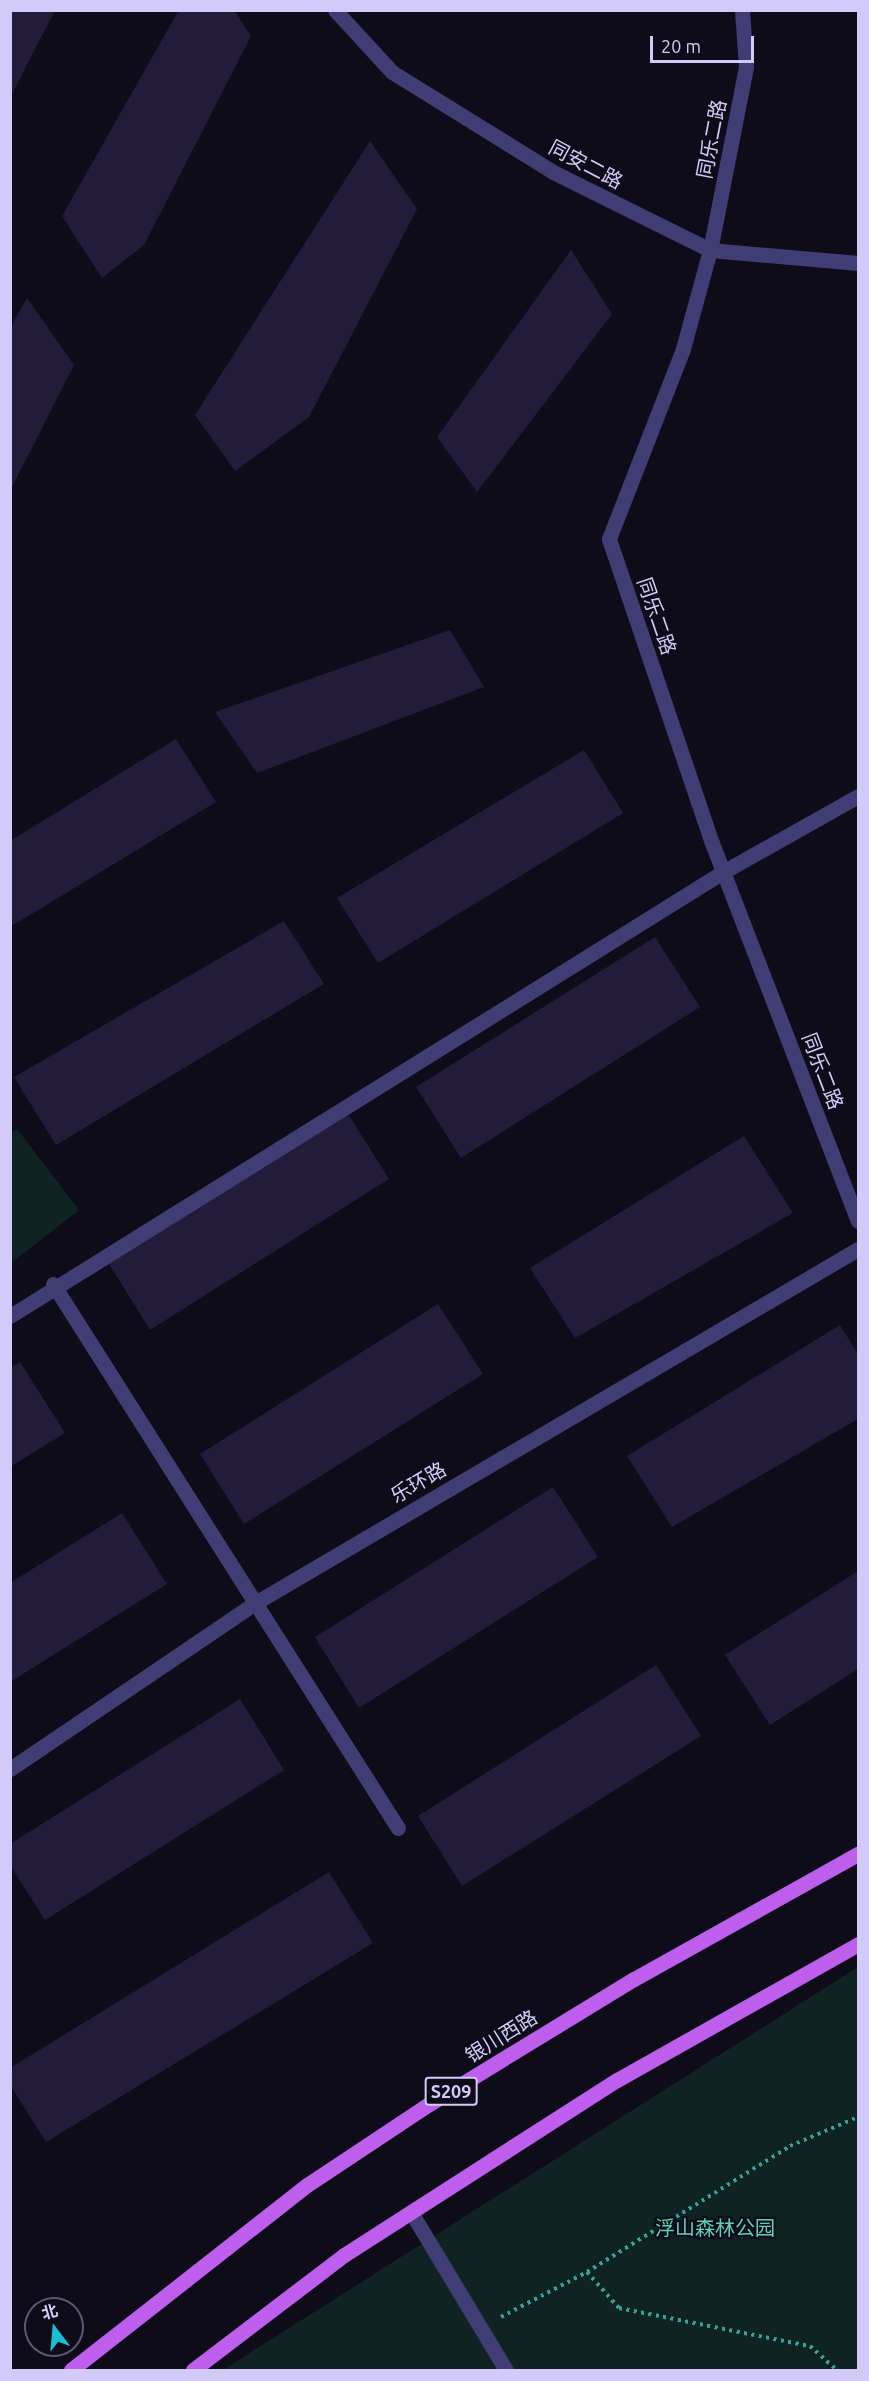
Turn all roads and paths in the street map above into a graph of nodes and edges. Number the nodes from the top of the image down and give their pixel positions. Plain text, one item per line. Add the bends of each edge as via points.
1 (335, 10) edge
2 (742, 10) edge
3 (710, 250) junction
4 (858, 263) edge
5 (858, 796) edge
6 (723, 872) junction
7 (858, 1221) edge
8 (858, 1249) edge
9 (53, 1284) junction
10 (10, 1316) edge
11 (255, 1603) junction
12 (10, 1769) edge
13 (398, 1828) dead end
14 (858, 1854) edge
15 (858, 1944) edge
16 (858, 2117) edge
17 (411, 2212) junction
18 (587, 2272) junction
19 (481, 2327) junction
20 (71, 2370) edge
21 (193, 2370) edge
22 (506, 2370) edge
23 (837, 2370) edge

1 - 3 street, 同安二路 via 392,72 553,172
2 - 3 street, 同乐二路 via 746,67
3 - 4 street, 同安二路
3 - 6 street, 同乐二路 via 683,349 609,539
5 - 6 street
6 - 7 street, 同乐二路
6 - 9 street
8 - 11 street, 乐环路
9 - 10 street
9 - 11 street
11 - 12 street, 乐环路
11 - 13 street
14 - 20 main road, 银川西路 / S209 via 634,1979 429,2104 307,2185
15 - 17 main road via 617,2080
16 - 18 path via 790,2146
17 - 19 street
17 - 21 main road via 344,2255
18 - 19 path
18 - 23 path via 619,2308 810,2346
19 - 22 street

